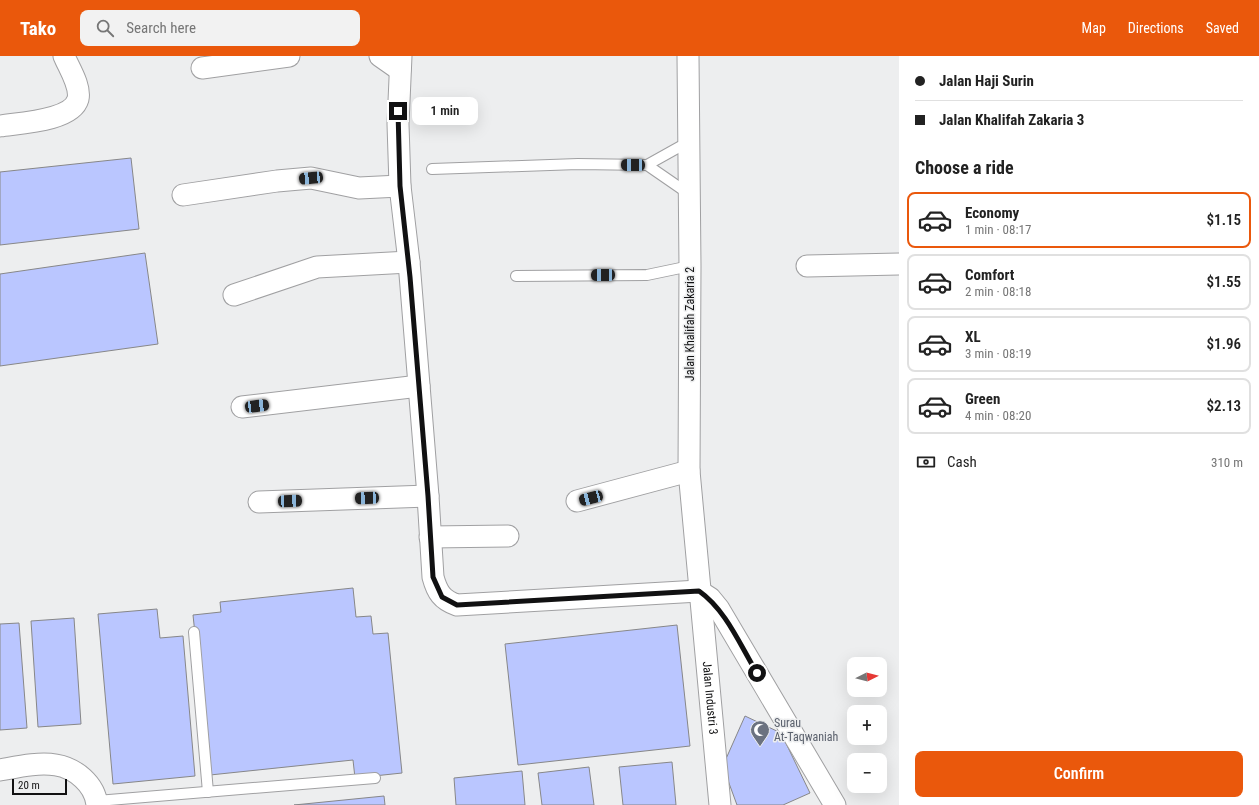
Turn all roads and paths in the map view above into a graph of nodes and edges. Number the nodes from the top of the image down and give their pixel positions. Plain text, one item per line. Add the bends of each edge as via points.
1 (64, 56) edge
2 (288, 56) edge
3 (380, 56) edge
4 (688, 56) edge
5 (400, 63) edge
6 (202, 68) dead end
7 (0, 126) edge
8 (690, 141) junction
9 (647, 165) junction
10 (432, 169) dead end
11 (400, 186) junction
12 (689, 194) junction
13 (183, 195) dead end
14 (409, 262) junction
15 (899, 264) edge
16 (690, 266) junction
17 (807, 266) dead end
18 (516, 276) dead end
19 (234, 295) dead end
20 (419, 386) junction
21 (242, 407) dead end
22 (690, 471) junction
23 (428, 496) junction
24 (259, 502) dead end
25 (577, 502) dead end
26 (508, 536) dead end
27 (430, 537) junction
28 (699, 591) junction
29 (194, 632) dead end
30 (0, 770) edge
31 (375, 778) dead end
32 (208, 792) junction
33 (97, 803) edge
34 (720, 805) edge
35 (835, 805) edge

1 - 7 street via 78,89 78,99 73,108 50,118
2 - 6 street
3 - 5 street
4 - 8 street, Jalan Khalifah Zakaria 2
5 - 11 street
8 - 9 lane
8 - 12 street, Jalan Khalifah Zakaria 2
9 - 10 lane via 578,164
9 - 12 lane
11 - 13 street via 359,188 311,178
11 - 14 street
12 - 16 street, Jalan Khalifah Zakaria 2
14 - 19 street via 317,267
14 - 20 street
15 - 17 street
16 - 18 lane via 647,275
16 - 22 street, Jalan Khalifah Zakaria 2
20 - 21 street
20 - 23 street
22 - 25 street
22 - 28 street, Jalan Khalifah Zakaria 2
23 - 24 street
23 - 27 street
26 - 27 street
27 - 28 street via 436,588 442,597 457,605
28 - 34 street, Jalan Industri 3
28 - 35 street via 710,598 719,609
29 - 32 lane
30 - 33 street via 55,765 75,772 89,784
31 - 32 lane
32 - 33 lane

